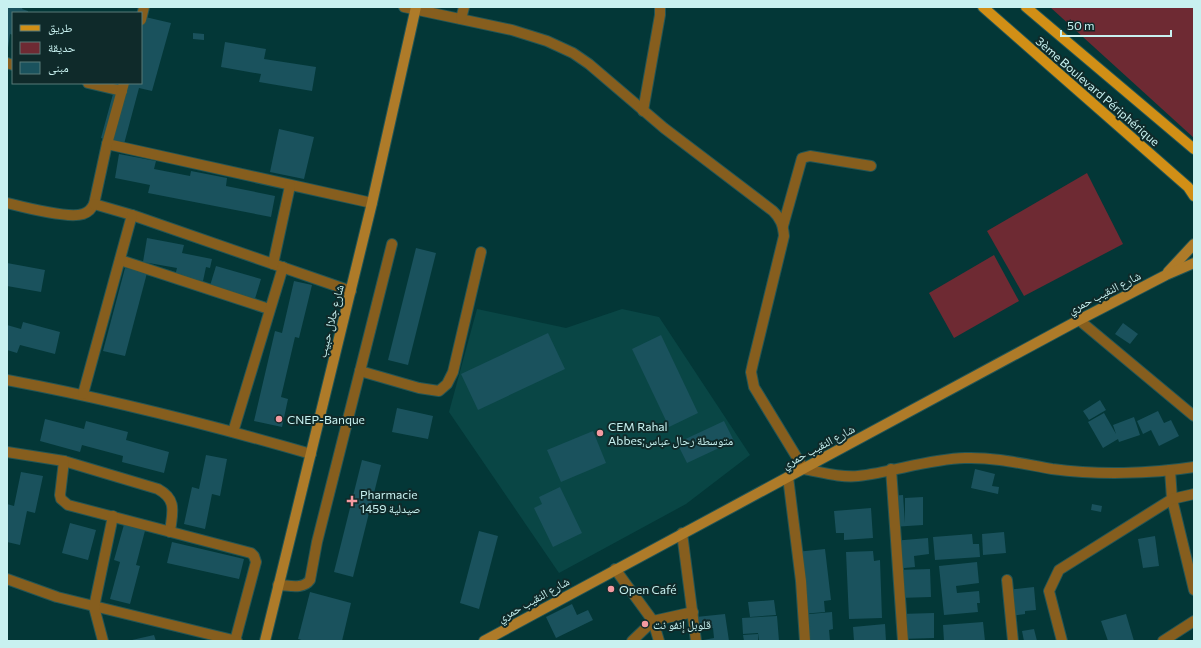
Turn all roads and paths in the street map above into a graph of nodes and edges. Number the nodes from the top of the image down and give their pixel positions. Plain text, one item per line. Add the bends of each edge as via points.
1 (404, 7) edge
2 (464, 7) edge
3 (660, 7) edge
4 (982, 7) edge
5 (1026, 7) edge
6 (416, 8) edge
7 (461, 19) junction
8 (97, 84) edge
9 (123, 87) edge
10 (643, 111) junction
11 (107, 144) junction
12 (1194, 149) edge
13 (871, 166) dead end
14 (290, 186) junction
15 (1194, 196) edge
16 (372, 203) junction
17 (7, 204) edge
18 (94, 204) junction
19 (132, 215) junction
20 (783, 226) junction
21 (392, 244) dead end
22 (1194, 244) edge
23 (482, 252) dead end
24 (120, 260) junction
25 (1194, 263) edge
26 (272, 264) junction
27 (283, 267) junction
28 (1166, 275) junction
29 (351, 291) junction
30 (269, 309) junction
31 (1079, 320) junction
32 (360, 371) junction
33 (7, 380) edge
34 (83, 394) junction
35 (1194, 416) edge
36 (233, 432) junction
37 (7, 452) edge
38 (311, 454) junction
39 (64, 461) junction
40 (1194, 467) edge
41 (804, 469) junction
42 (891, 469) junction
43 (1170, 470) junction
44 (788, 477) junction
45 (1194, 494) edge
46 (1172, 499) junction
47 (113, 516) junction
48 (170, 532) junction
49 (682, 533) junction
50 (615, 569) junction
51 (7, 579) edge
52 (1007, 580) dead end
53 (278, 585) junction
54 (1194, 590) edge
55 (94, 607) junction
56 (693, 612) junction
57 (653, 621) junction
58 (1194, 621) edge
59 (103, 641) edge
60 (236, 641) edge
61 (265, 641) edge
62 (484, 641) edge
63 (632, 641) edge
64 (659, 641) edge
65 (696, 641) edge
66 (805, 641) edge
67 (903, 641) edge
68 (1013, 641) edge
69 (1062, 641) edge
70 (1163, 641) edge

1 - 6 street
2 - 7 street
3 - 10 street
4 - 15 main road, 3ème Boulevard Périphérique via 1188,187
5 - 12 main road, 3ème Boulevard Périphérique
6 - 7 street
6 - 16 main road, شارع جلال حبيب
7 - 10 street via 512,30 547,41 573,53
8 - 9 street
9 - 11 street
10 - 20 street via 772,211 780,218
11 - 14 street
11 - 18 street
13 - 20 street via 810,156 802,158
14 - 16 street
14 - 26 street
16 - 29 main road, شارع جلال حبيب
17 - 18 street via 76,216 89,211
18 - 19 street
19 - 24 street
19 - 26 street
20 - 41 street via 784,236 753,362 752,380
21 - 32 street
22 - 28 main road, شارع النقيب حمري
23 - 32 street via 453,372 447,384 439,391 432,390
24 - 30 street
24 - 34 street
25 - 28 main road, شارع النقيب حمري
26 - 27 street
27 - 29 street
27 - 30 street
28 - 31 main road, شارع النقيب حمري
29 - 38 main road, شارع جلال حبيب
30 - 36 street
31 - 35 street
31 - 41 main road, شارع النقيب حمري
32 - 53 street via 317,542 310,580 300,586
33 - 34 street
34 - 36 street
36 - 38 street
37 - 39 street
38 - 53 main road, شارع جلال حبيب
39 - 47 street via 61,499 68,505
39 - 48 street via 164,492 172,501
40 - 43 street
41 - 42 street via 852,477
41 - 44 main road, شارع النقيب حمري
42 - 43 street via 965,458 1008,460 1071,470
42 - 67 street
43 - 46 street
44 - 49 main road, شارع النقيب حمري
44 - 66 street via 801,581
45 - 46 street
46 - 54 street
46 - 69 street via 1058,570 1049,591
47 - 48 street
47 - 55 street
48 - 60 street via 254,556 256,562
49 - 50 main road, شارع النقيب حمري
49 - 56 street
50 - 57 street
50 - 62 main road, شارع النقيب حمري
51 - 55 street
52 - 68 street
53 - 61 main road, شارع جلال حبيب
55 - 59 street
55 - 60 street
56 - 57 street
56 - 65 street
57 - 63 street
57 - 64 street
58 - 70 street

